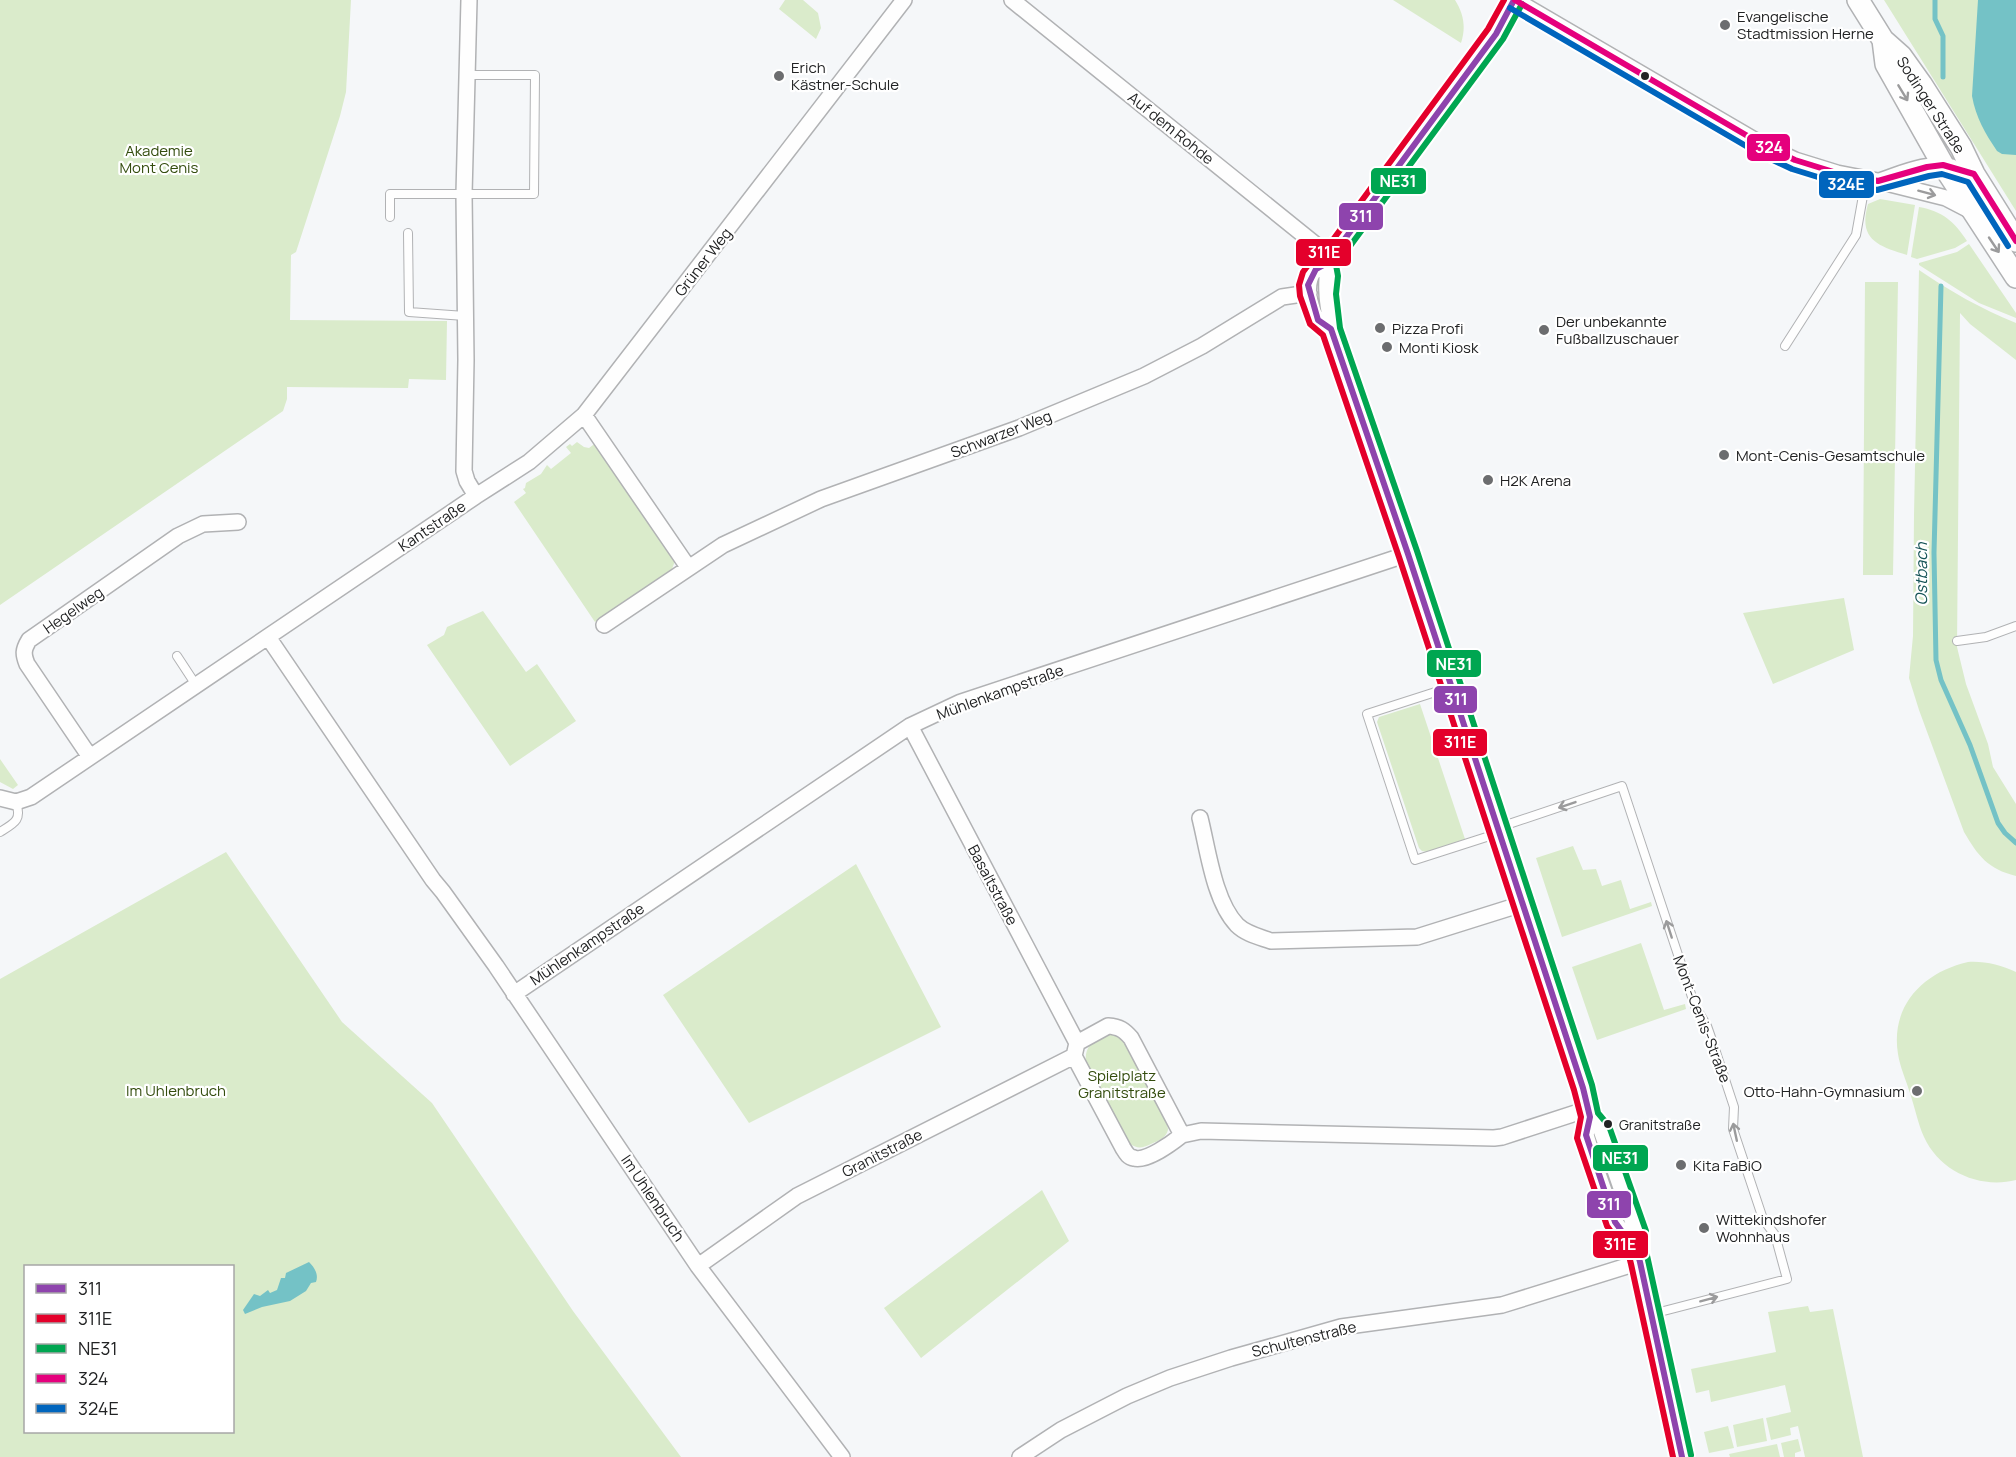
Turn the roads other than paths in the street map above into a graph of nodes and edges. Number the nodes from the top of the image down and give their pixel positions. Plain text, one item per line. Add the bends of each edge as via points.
1 (469, 0) edge
2 (904, 0) edge
3 (1012, 0) edge
4 (1515, 0) edge
5 (1858, 0) edge
6 (1883, 40) junction
7 (467, 75) junction
8 (1943, 165) junction
9 (1974, 174) junction
10 (1872, 180) junction
11 (464, 194) junction
12 (1973, 212) junction
13 (390, 217) dead end
14 (408, 233) dead end
15 (2016, 241) edge
16 (1329, 260) junction
17 (2016, 277) edge
18 (1309, 294) junction
19 (465, 316) junction
20 (1331, 329) junction
21 (1785, 346) dead end
22 (584, 415) junction
23 (476, 496) junction
24 (238, 522) dead end
25 (1408, 554) junction
26 (688, 567) junction
27 (604, 625) dead end
28 (2016, 626) edge
29 (268, 637) junction
30 (1957, 641) dead end
31 (177, 656) dead end
32 (196, 686) junction
33 (1450, 687) junction
34 (910, 726) junction
35 (90, 757) junction
36 (0, 798) edge
37 (16, 802) junction
38 (1200, 818) dead end
39 (1498, 831) junction
40 (0, 832) edge
41 (1522, 904) junction
42 (514, 994) junction
43 (1075, 1049) junction
44 (1589, 1113) junction
45 (1182, 1135) junction
46 (1638, 1257) junction
47 (698, 1266) junction
48 (1652, 1314) junction
49 (842, 1457) edge
50 (1020, 1457) edge
51 (1682, 1457) edge

1 - 7 street, Kantstraße
2 - 22 street, Grüner Weg
3 - 16 street, Auf dem Rohde
4 - 10 street, Sodinger Straße via 1763,145 1795,160
4 - 16 street via 1496,34
5 - 6 main road, Sodinger Straße
6 -> 8 main road, Sodinger Straße via 1886,64
6 - 9 main road, Sodinger Straße via 1901,56 1921,84
7 - 11 street, Kantstraße
7 - 11 lane via 535,75 534,194
8 - 9 street, Sodinger Straße
8 - 10 street, Sodinger Straße
8 - 12 main road, Sodinger Straße
9 - 15 main road, Sodinger Straße
10 -> 12 street, Sodinger Straße via 1946,198
10 - 21 lane via 1856,235
11 - 13 lane via 390,194
11 - 19 street, Kantstraße
12 -> 17 main road, Sodinger Straße
14 - 19 lane via 409,312
16 - 18 street via 1311,276
16 - 20 street
18 - 20 street via 1318,320
18 - 26 street, Schwarzer Weg via 1282,297 1144,376 1019,428 821,499 723,545
19 - 23 street, Kantstraße via 464,471
20 - 25 street
22 - 23 street, Grüner Weg via 529,462
22 - 26 street
23 - 29 street, Kantstraße
24 - 35 street, Hegelweg via 203,524 178,536 29,640 23,656 27,664
25 - 33 street
25 - 34 street, Mühlenkampstraße via 962,702
26 - 27 street, Schwarzer Weg
28 - 30 lane via 1986,637
29 - 32 street, Kantstraße
29 - 42 street, Im Uhlenbruch
31 - 32 lane
32 - 35 street, Kantstraße
33 - 39 street
33 - 39 lane, Mont-Cenis-Straße via 1367,714 1415,860
34 - 42 street, Mühlenkampstraße
34 - 43 street, Basaltstraße
35 - 37 street, Kantstraße via 32,797
36 - 37 street
37 - 40 lane via 18,818
38 - 41 street via 1219,893 1228,912 1250,934 1271,941 1417,937
39 - 41 street
48 -> 39 lane, Mont-Cenis-Straße via 1787,1279 1775,1235 1763,1219 1733,1129 1734,1107 1707,1026 1695,1006 1622,786
41 - 44 street
42 - 47 street, Im Uhlenbruch
43 - 45 street, Granitstraße via 1108,1026 1125,1030
43 - 45 street via 1128,1156 1143,1158
43 - 47 street, Granitstraße via 797,1196
44 - 45 street via 1494,1138 1201,1131
44 - 46 street via 1601,1130 1636,1234
46 - 48 street
46 - 50 street, Schultenstraße via 1502,1305 1341,1327 1231,1358 1119,1400
47 - 49 street, Im Uhlenbruch
48 - 51 street

